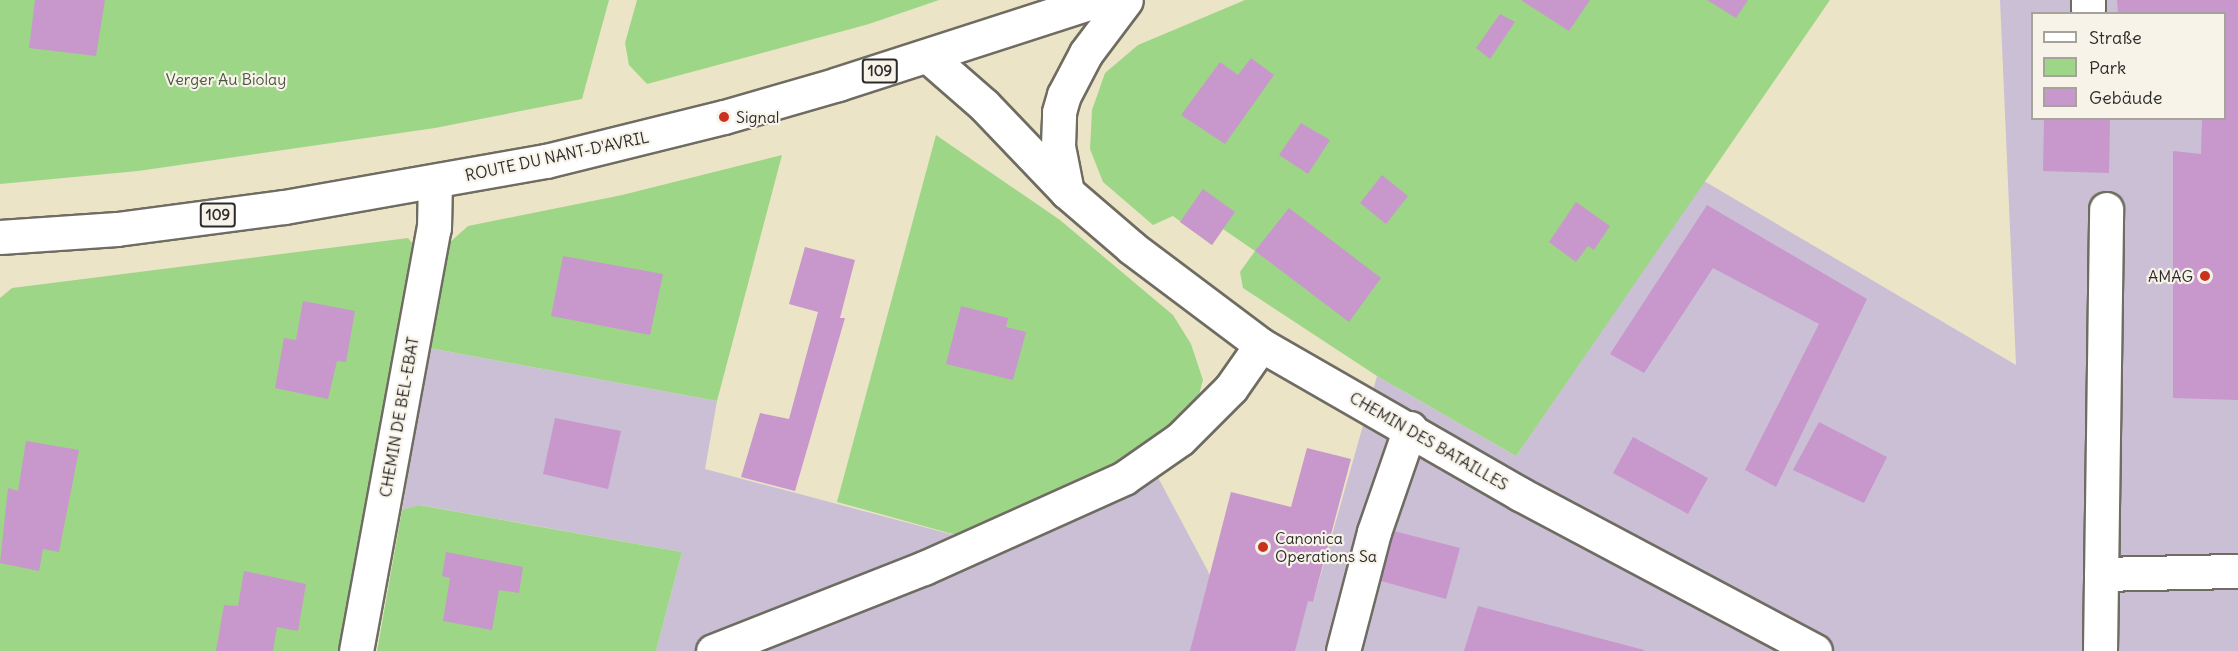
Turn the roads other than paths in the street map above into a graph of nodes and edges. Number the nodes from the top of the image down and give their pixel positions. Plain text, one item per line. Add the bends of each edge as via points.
1 (1098, 0) edge
2 (1126, 0) edge
3 (928, 57) junction
4 (435, 181) junction
5 (1067, 192) junction
6 (2106, 209) dead end
7 (0, 237) edge
8 (1261, 345) junction
9 (1410, 428) junction
10 (2238, 571) edge
11 (2101, 574) junction
12 (356, 651) edge
13 (714, 651) edge
14 (1343, 651) edge
15 (1815, 651) edge
16 (2100, 651) edge

1 - 3 street, ROUTE DU NANT-D'AVRIL / 109
2 - 5 street via 1086,53 1064,95 1058,146
3 - 4 street, ROUTE DU NANT-D'AVRIL / 109 via 627,142
3 - 5 street, CHEMIN DES BATAILLES via 984,105
4 - 7 street, ROUTE DU NANT-D'AVRIL / 109 via 117,229
4 - 12 street, CHEMIN DE BEL-EBAT via 434,228
5 - 8 street, CHEMIN DES BATAILLES via 1132,248
6 - 11 street
8 - 9 street, CHEMIN DES BATAILLES
8 - 13 street via 1231,388 1180,439 1124,478 924,568
9 - 14 street via 1374,532
9 - 15 street, CHEMIN DES BATAILLES via 1520,494
10 - 11 street
11 - 16 street

